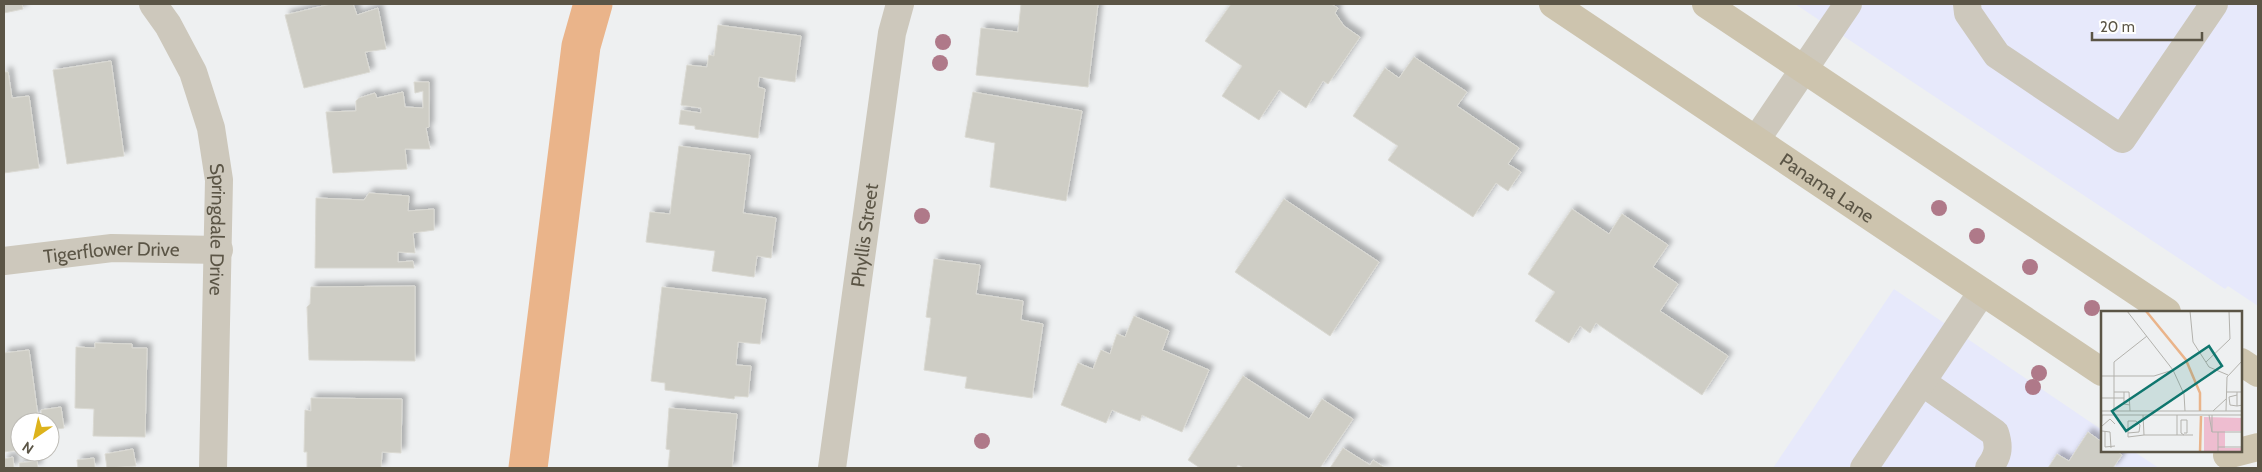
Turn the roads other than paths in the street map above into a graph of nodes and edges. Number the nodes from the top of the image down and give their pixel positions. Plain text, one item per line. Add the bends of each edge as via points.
1 (153, 4) edge
2 (900, 4) edge
3 (1553, 4) edge
4 (1706, 4) edge
5 (1848, 4) edge
6 (2214, 4) edge
7 (1969, 7) edge
8 (1805, 70) junction
9 (1756, 140) junction
10 (219, 250) junction
11 (4, 261) edge
12 (1982, 292) junction
13 (2166, 311) edge
14 (2242, 363) edge
15 (2101, 371) edge
16 (2258, 373) edge
17 (1922, 382) junction
18 (2258, 447) edge
19 (2228, 461) edge
20 (213, 468) edge
21 (832, 468) edge
22 (1864, 468) edge
23 (1989, 468) edge

1 - 10 street, Springdale Drive via 193,72 211,128 219,180
2 - 21 street, Phyllis Street via 892,33
3 - 9 main road, Panama Lane
4 - 8 main road
5 - 8 street
6 - 7 street via 2122,139 1997,55
8 - 9 street
8 - 13 main road
9 - 12 main road, Panama Lane
10 - 11 street, Tigerflower Drive via 112,248
10 - 20 street, Springdale Drive
12 - 15 main road, Panama Lane
12 - 17 street
14 - 16 main road
17 - 22 street
17 - 23 street via 1995,433 1999,444 1997,457
18 - 19 main road

